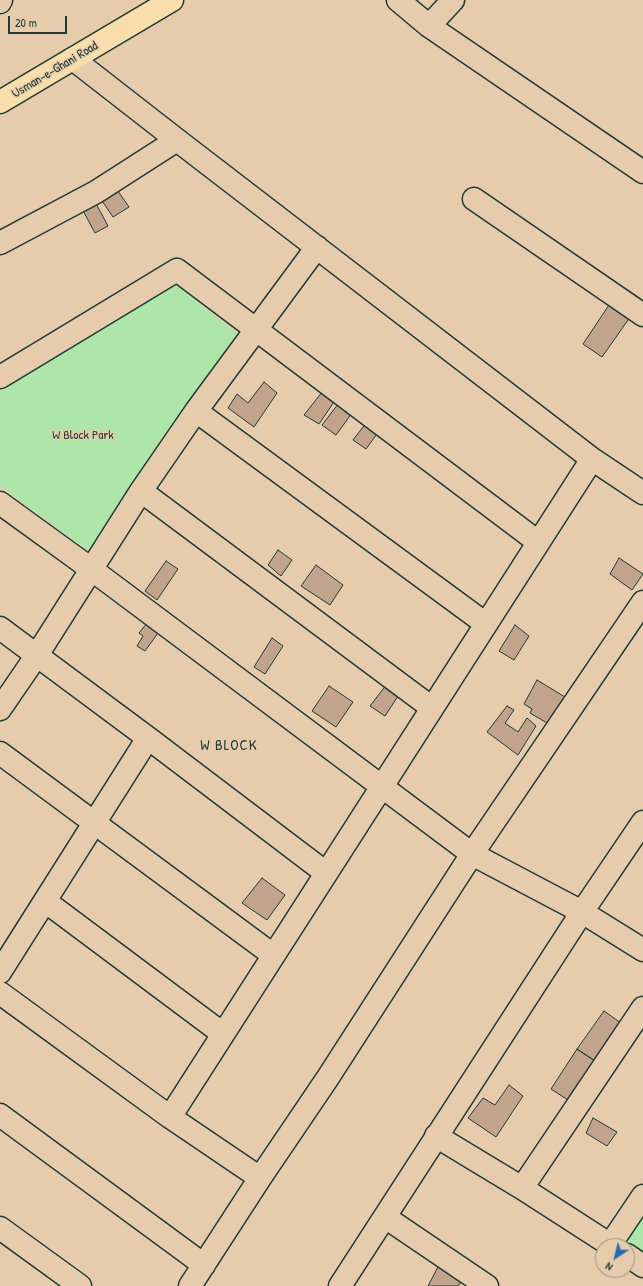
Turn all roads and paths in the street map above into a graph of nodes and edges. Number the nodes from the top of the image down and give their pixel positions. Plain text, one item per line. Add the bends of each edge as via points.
1 (172, 0) edge
2 (398, 0) edge
3 (453, 0) edge
4 (430, 26) junction
5 (74, 59) junction
6 (0, 102) edge
7 (177, 140) junction
8 (643, 172) edge
9 (474, 199) dead end
10 (0, 243) edge
11 (317, 247) junction
12 (643, 315) edge
13 (256, 329) junction
14 (0, 377) edge
15 (196, 411) junction
16 (592, 458) junction
17 (141, 491) junction
18 (643, 493) edge
19 (0, 503) edge
20 (538, 542) junction
21 (91, 570) junction
22 (643, 602) edge
23 (486, 624) junction
24 (0, 628) edge
25 (37, 655) junction
26 (432, 708) junction
27 (0, 709) edge
28 (148, 738) junction
29 (0, 753) edge
30 (381, 787) junction
31 (94, 822) junction
32 (642, 825) edge
33 (472, 854) junction
34 (326, 874) junction
35 (45, 901) junction
36 (582, 912) junction
37 (643, 950) edge
38 (274, 955) junction
39 (0, 972) edge
40 (0, 993) edge
41 (643, 1008) edge
42 (223, 1034) junction
43 (0, 1115) edge
44 (170, 1117) junction
45 (436, 1136) junction
46 (260, 1178) junction
47 (522, 1188) junction
48 (643, 1196) edge
49 (385, 1217) junction
50 (0, 1228) edge
51 (599, 1238) edge
52 (622, 1238) edge
53 (204, 1264) junction
54 (80, 1286) edge
55 (190, 1286) edge
56 (340, 1286) edge
57 (487, 1286) edge

1 - 5 main road, Usman-e-Ghani Road
2 - 4 street
3 - 4 street
4 - 8 street
5 - 6 main road, Usman-e-Ghani Road
5 - 7 street
7 - 10 street via 96,192
7 - 11 street
9 - 12 street
11 - 13 street
11 - 16 street
13 - 14 street via 177,270
13 - 15 street
13 - 20 street
15 - 17 street
15 - 23 street
16 - 18 street
16 - 20 street
17 - 21 street
17 - 26 street
19 - 21 street
20 - 23 street
21 - 25 street
21 - 30 street
22 - 33 street
23 - 26 street
24 - 25 street
25 - 27 street
25 - 28 street
26 - 30 street
28 - 31 street
28 - 34 street
29 - 31 street
30 - 33 street
30 - 34 street
31 - 35 street
31 - 38 street
32 - 36 street
33 - 36 street
33 - 46 street
34 - 38 street
35 - 39 street
35 - 42 street
36 - 37 street
36 - 45 street
38 - 42 street
40 - 44 street
41 - 47 street
42 - 44 street
43 - 53 street
44 - 46 street
45 - 47 street
45 - 49 street
46 - 53 street
47 - 51 street
48 - 52 street
49 - 56 street
49 - 57 street
50 - 54 street
53 - 55 street

